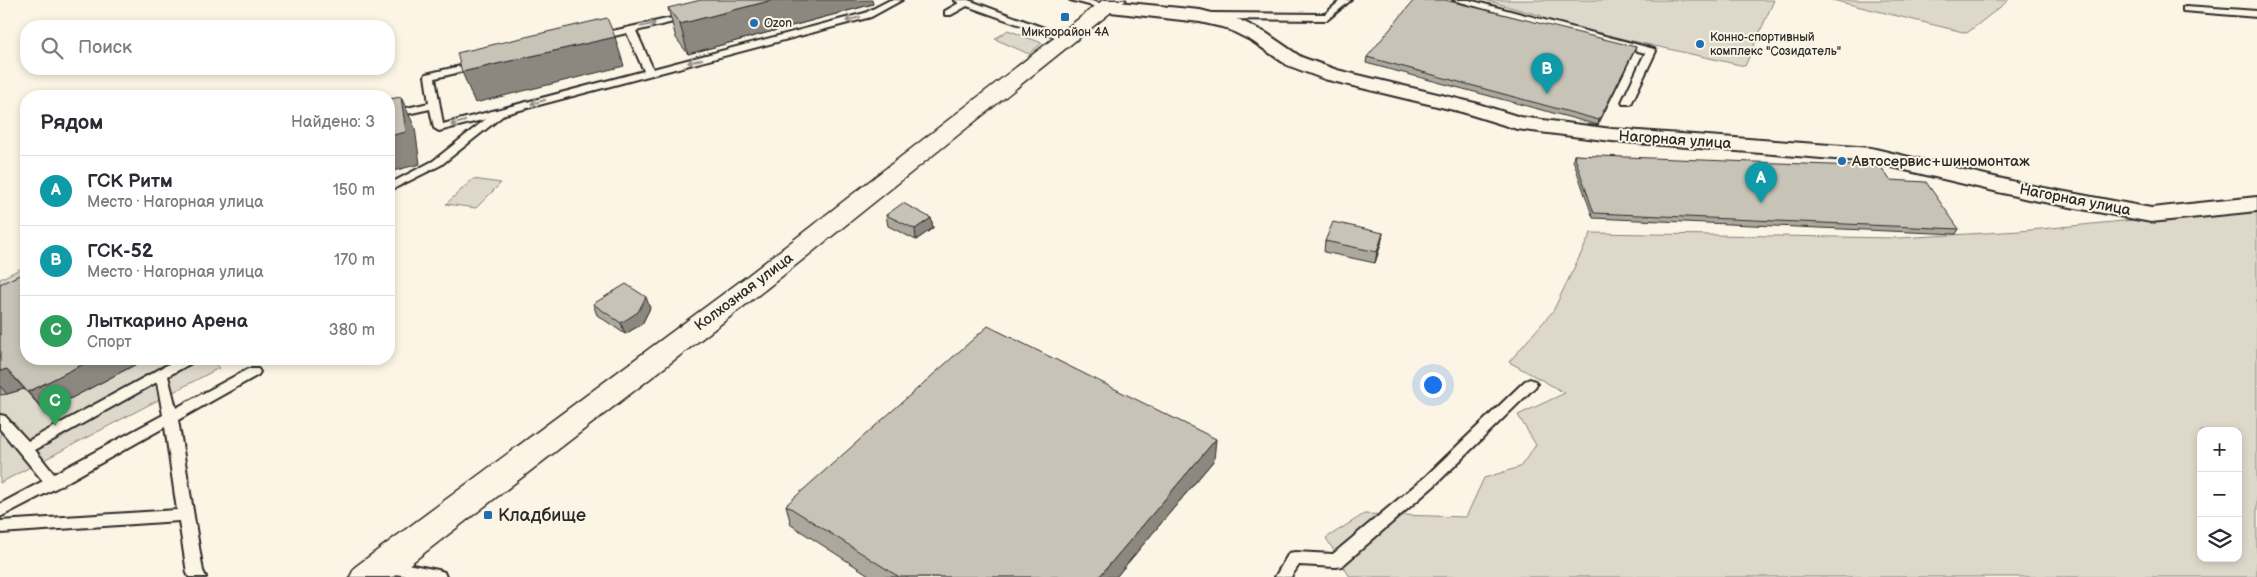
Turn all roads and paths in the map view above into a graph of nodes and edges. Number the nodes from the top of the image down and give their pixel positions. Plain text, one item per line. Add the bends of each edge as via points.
1 (897, 0) edge
2 (1075, 0) edge
3 (1346, 0) edge
4 (1458, 0) edge
5 (962, 1) edge
6 (1112, 3) edge
7 (2186, 9) dead end
8 (948, 13) dead end
9 (698, 14) edge
10 (2257, 14) edge
11 (1200, 16) junction
12 (630, 29) junction
13 (1069, 39) junction
14 (583, 40) edge
15 (488, 62) edge
16 (650, 73) junction
17 (1627, 102) dead end
18 (434, 105) junction
19 (501, 112) junction
20 (395, 114) edge
21 (395, 185) edge
22 (2257, 204) edge
23 (178, 365) edge
24 (253, 372) dead end
25 (162, 374) junction
26 (1530, 384) dead end
27 (170, 418) junction
28 (0, 420) edge
29 (26, 448) junction
30 (53, 483) junction
31 (0, 511) edge
32 (186, 516) junction
33 (0, 527) edge
34 (374, 571) edge
35 (421, 575) edge
36 (198, 577) edge
37 (438, 577) edge
38 (1283, 577) edge

1 -> 16 lane via 868,15
2 - 6 lane
3 - 11 lane via 1327,17
4 - 17 lane via 1651,51
5 - 8 lane
5 - 13 lane
6 - 11 street, Нагорная улица
6 - 13 street, Колхозная улица
7 - 10 lane
12 -> 9 lane
11 - 22 street, Нагорная улица via 1233,24 1294,61 1331,75 1468,107 1517,123 1612,135 1871,155 2028,192 2151,215
12 - 14 lane
12 - 16 lane
13 - 34 street, Колхозная улица via 756,283
15 - 18 lane via 430,76
16 -> 19 lane
19 -> 18 lane via 439,128
18 - 20 lane
19 - 21 lane via 437,163
23 - 25 lane
24 - 27 lane
25 - 27 lane
25 - 29 lane
26 - 38 lane via 1430,481 1336,561 1294,558
27 - 30 lane
27 - 32 lane
28 - 29 lane
29 - 30 lane
30 - 31 lane
32 - 33 lane
32 - 36 lane via 194,573
34 - 35 lane
35 - 37 lane

